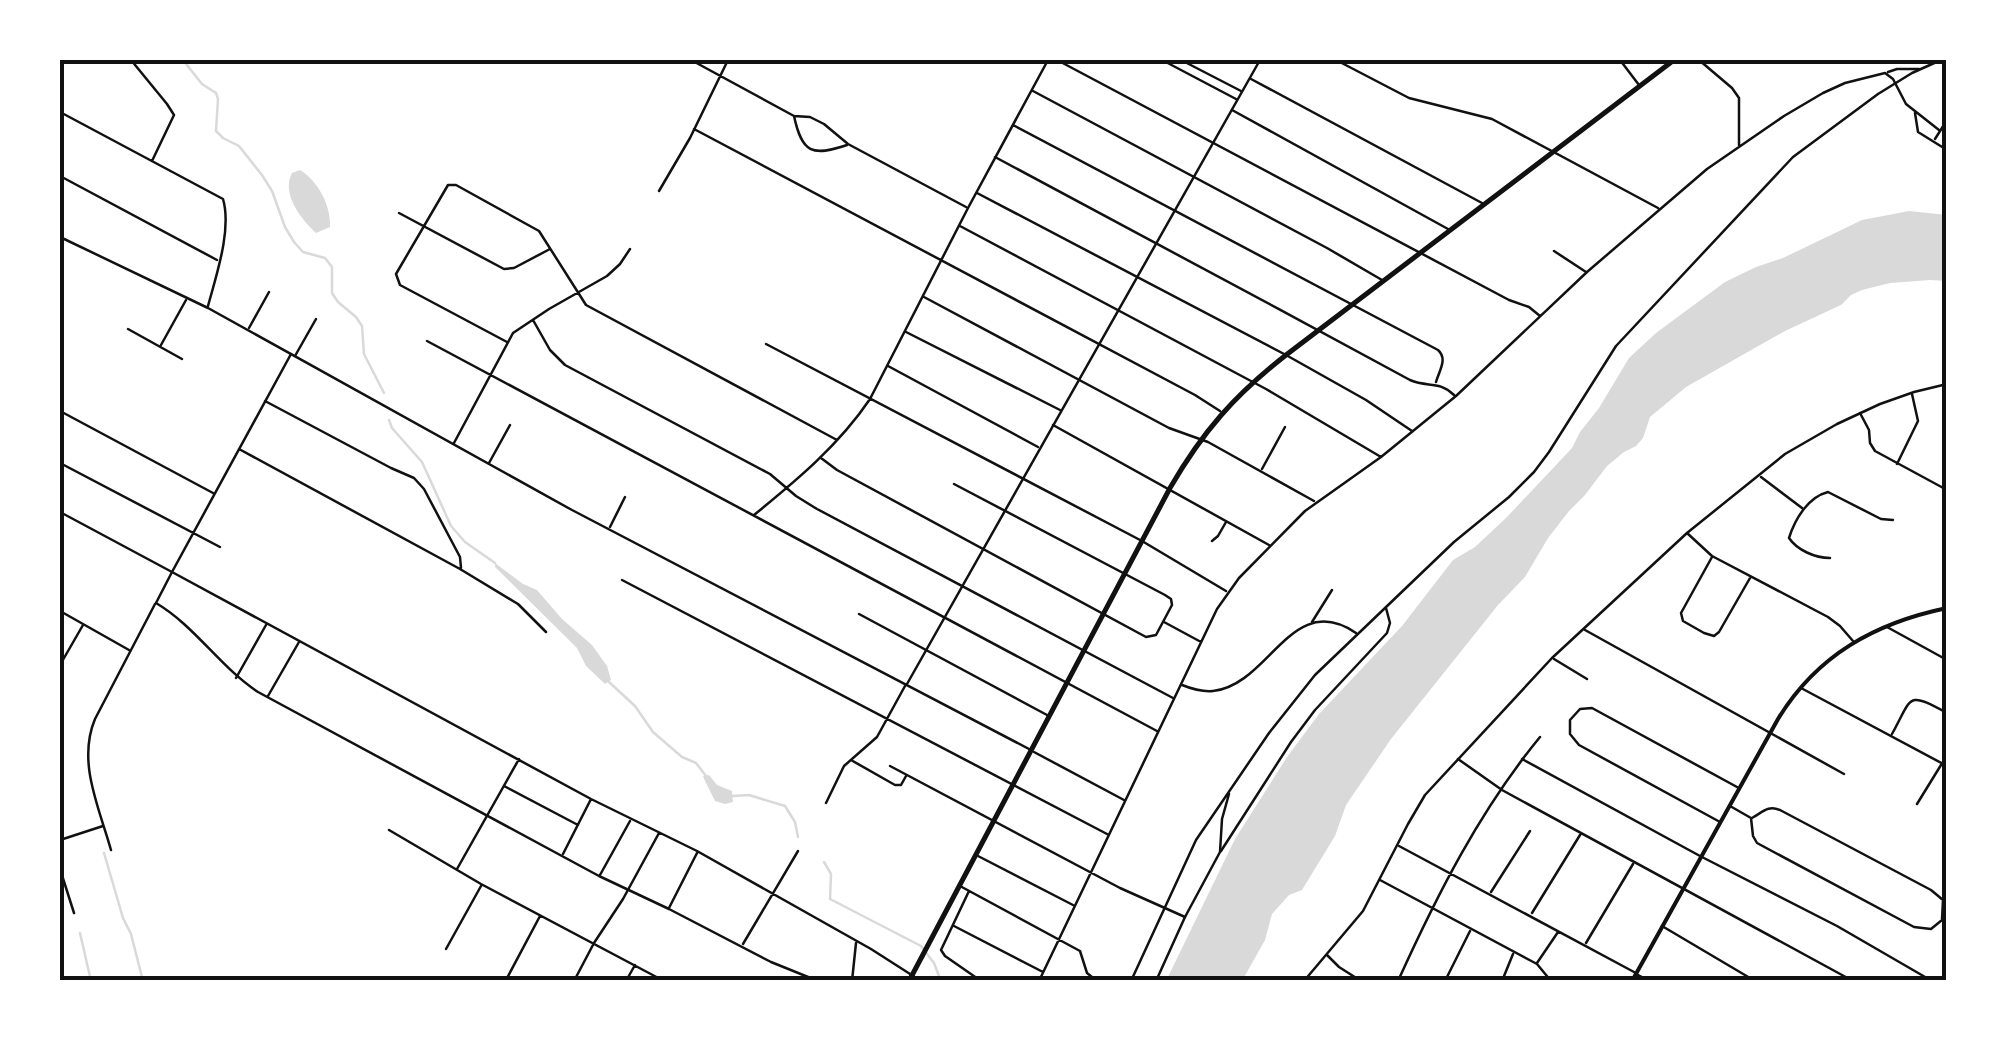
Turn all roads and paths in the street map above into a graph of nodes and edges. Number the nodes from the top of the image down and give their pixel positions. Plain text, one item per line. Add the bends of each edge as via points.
1 (130, 60) edge
2 (692, 60) edge
3 (728, 60) edge
4 (1048, 60) edge
5 (1057, 60) edge
6 (1162, 60) edge
7 (1181, 60) edge
8 (1260, 60) edge
9 (1336, 60) edge
10 (1620, 60) edge
11 (1674, 60) edge
12 (1699, 60) edge
13 (1941, 60) edge
14 (1920, 69) junction
15 (1886, 73) junction
16 (720, 76) junction
17 (1250, 78) junction
18 (1896, 83) junction
19 (1640, 86) junction
20 (1032, 90) junction
21 (1242, 92) junction
22 (1237, 100) junction
23 (1232, 110) junction
24 (60, 112) edge
25 (1915, 113) junction
26 (794, 116) junction
27 (1947, 120) edge
28 (1012, 125) junction
29 (694, 129) junction
30 (1939, 130) junction
31 (1934, 142) junction
32 (848, 144) junction
33 (1213, 144) junction
34 (1739, 146) junction
35 (1947, 150) edge
36 (1555, 152) junction
37 (995, 156) junction
38 (152, 161) junction
39 (60, 176) edge
40 (1194, 176) junction
41 (660, 191) dead end
42 (976, 192) junction
43 (1483, 204) junction
44 (968, 208) junction
45 (1659, 209) junction
46 (1174, 210) junction
47 (399, 214) dead end
48 (959, 225) junction
49 (422, 226) junction
50 (1449, 229) junction
51 (60, 236) edge
52 (1156, 244) junction
53 (551, 248) junction
54 (630, 249) dead end
55 (1554, 251) dead end
56 (1420, 252) junction
57 (942, 260) junction
58 (218, 261) junction
59 (1587, 272) junction
60 (1137, 275) junction
61 (1383, 281) junction
62 (269, 292) dead end
63 (578, 294) junction
64 (187, 297) junction
65 (924, 297) junction
66 (1353, 304) junction
67 (208, 308) junction
68 (1119, 310) junction
69 (1540, 316) junction
70 (316, 319) dead end
71 (533, 320) junction
72 (128, 329) dead end
73 (248, 330) junction
74 (1319, 330) junction
75 (906, 332) junction
76 (427, 342) dead end
77 (507, 342) junction
78 (766, 344) dead end
79 (1100, 344) junction
80 (160, 346) junction
81 (1286, 354) junction
82 (293, 355) junction
83 (182, 359) dead end
84 (888, 366) junction
85 (490, 375) junction
86 (1079, 378) junction
87 (1252, 382) junction
88 (1436, 384) junction
89 (1947, 384) edge
90 (1912, 392) junction
91 (1456, 396) junction
92 (870, 399) junction
93 (265, 402) junction
94 (1061, 410) junction
95 (1222, 412) junction
96 (60, 413) edge
97 (1860, 413) junction
98 (1053, 424) junction
99 (510, 425) dead end
100 (1285, 426) dead end
101 (1413, 432) junction
102 (838, 440) junction
103 (1198, 440) junction
104 (454, 443) junction
105 (1040, 448) junction
106 (239, 449) junction
107 (1381, 456) junction
108 (821, 458) junction
109 (60, 463) edge
110 (489, 463) junction
111 (1897, 464) junction
112 (1261, 471) junction
113 (1758, 474) junction
114 (1022, 478) junction
115 (954, 484) dead end
116 (788, 488) junction
117 (1170, 488) junction
118 (1947, 490) edge
119 (214, 494) junction
120 (625, 498) dead end
121 (1316, 502) junction
122 (1005, 510) junction
123 (1803, 510) junction
124 (60, 512) edge
125 (754, 515) junction
126 (1226, 520) junction
127 (1893, 520) dead end
128 (609, 529) junction
129 (194, 533) junction
130 (1688, 533) junction
131 (1142, 541) junction
132 (1212, 541) dead end
133 (1270, 545) junction
134 (220, 547) dead end
135 (984, 550) junction
136 (1712, 556) junction
137 (1830, 558) dead end
138 (460, 569) junction
139 (172, 572) junction
140 (1124, 574) junction
141 (1751, 576) junction
142 (622, 580) dead end
143 (962, 585) junction
144 (1332, 590) dead end
145 (1228, 592) junction
146 (156, 603) junction
147 (1386, 608) junction
148 (1947, 608) edge
149 (60, 611) edge
150 (1103, 612) junction
151 (859, 614) dead end
152 (944, 617) junction
153 (1163, 621) junction
154 (267, 623) junction
155 (1311, 623) junction
156 (84, 624) junction
157 (1886, 626) junction
158 (1585, 630) junction
159 (546, 632) dead end
160 (1358, 634) junction
161 (300, 641) junction
162 (1202, 642) junction
163 (1854, 642) junction
164 (926, 650) junction
165 (1083, 650) junction
166 (131, 651) junction
167 (1552, 658) junction
168 (1947, 660) edge
169 (60, 665) edge
170 (236, 678) junction
171 (1587, 679) dead end
172 (1066, 682) junction
173 (1181, 684) junction
174 (906, 685) junction
175 (1800, 687) junction
176 (268, 697) junction
177 (1174, 698) junction
178 (1947, 713) edge
179 (1048, 716) junction
180 (888, 720) junction
181 (1158, 732) junction
182 (1770, 734) junction
183 (1540, 737) dead end
184 (1891, 737) junction
185 (1030, 750) junction
186 (850, 759) junction
187 (1458, 759) junction
188 (1522, 759) junction
189 (519, 760) junction
190 (1944, 765) edge
191 (890, 766) dead end
192 (1844, 774) dead end
193 (907, 775) junction
194 (1012, 784) junction
195 (504, 786) junction
196 (1739, 787) junction
197 (1231, 788) junction
198 (1502, 790) junction
199 (592, 799) junction
200 (1125, 800) junction
201 (826, 803) dead end
202 (1917, 804) dead end
203 (1729, 806) junction
204 (487, 815) junction
205 (1752, 818) junction
206 (631, 820) junction
207 (992, 820) junction
208 (1720, 822) junction
209 (578, 825) junction
210 (104, 826) junction
211 (1205, 828) junction
212 (389, 830) dead end
213 (1530, 831) dead end
214 (660, 832) junction
215 (1221, 832) junction
216 (1581, 834) junction
217 (1108, 835) junction
218 (60, 840) edge
219 (1397, 845) junction
220 (112, 850) dead end
221 (698, 851) junction
222 (798, 851) dead end
223 (1220, 852) junction
224 (975, 854) junction
225 (562, 856) junction
226 (1700, 856) junction
227 (1634, 862) junction
228 (60, 869) edge
229 (456, 870) junction
230 (1091, 872) junction
231 (1450, 872) junction
232 (600, 876) junction
233 (1380, 880) junction
234 (482, 884) junction
235 (958, 885) junction
236 (63, 888) edge
237 (1681, 889) junction
238 (628, 890) junction
239 (969, 891) junction
240 (772, 894) junction
241 (1490, 894) junction
242 (1074, 906) junction
243 (669, 909) junction
244 (1165, 909) junction
245 (1431, 909) junction
246 (74, 913) dead end
247 (540, 915) junction
248 (1530, 916) junction
249 (1185, 917) junction
250 (1945, 922) edge
251 (952, 925) junction
252 (1661, 926) junction
253 (1470, 930) junction
254 (1558, 931) junction
255 (1058, 940) junction
256 (856, 941) junction
257 (594, 943) junction
258 (1584, 946) junction
259 (741, 947) junction
260 (446, 949) dead end
261 (1514, 953) junction
262 (1326, 954) junction
263 (1537, 964) junction
264 (635, 965) junction
265 (1043, 972) junction
266 (1947, 972) edge
267 (1636, 974) junction
268 (506, 980) edge
269 (574, 981) edge
270 (626, 981) edge
271 (664, 981) edge
272 (818, 981) edge
273 (852, 981) edge
274 (909, 981) edge
275 (921, 981) edge
276 (982, 981) edge
277 (1039, 981) edge
278 (1097, 981) edge
279 (1131, 981) edge
280 (1156, 981) edge
281 (1304, 981) edge
282 (1361, 981) edge
283 (1398, 981) edge
284 (1445, 981) edge
285 (1502, 981) edge
286 (1550, 981) edge
287 (1632, 981) edge
288 (1650, 981) edge
289 (1756, 981) edge
290 (1853, 981) edge
291 (1932, 981) edge
292 (1942, 981) edge

1 - 38 street via 174,115
2 - 16 street
3 - 16 street
4 - 20 street
5 - 33 street
6 - 22 street
7 - 21 street
8 - 17 street
9 - 36 street via 1409,98 1484,116
10 - 19 street
11 - 19 main road
12 - 34 street via 1740,98
13 - 14 street
14 - 15 street
14 - 18 street
15 - 18 street
15 - 34 street via 1845,83
16 - 26 street
16 - 29 street
17 - 21 street
17 - 43 street
18 - 25 street
18 - 147 street via 1776,174 1616,346 1534,472
19 - 36 main road
20 - 28 street
20 - 40 street
21 - 22 street
22 - 23 street
23 - 33 street
23 - 50 street
24 - 38 street
25 - 30 street
25 - 31 street via 1918,132
26 - 32 street via 824,124
26 - 32 street via 807,148 822,152
27 - 30 street
28 - 37 street
28 - 46 street
29 - 41 street
29 - 57 street
30 - 31 street
31 - 35 street
32 - 44 street
33 - 40 street
33 - 56 street
34 - 45 street
36 - 43 main road
36 - 45 street
37 - 42 street
37 - 52 street
38 - 58 street via 225,204
39 - 58 street
40 - 46 street
40 - 61 street
42 - 44 street
42 - 60 street
43 - 50 main road
44 - 48 street
45 - 59 street
46 - 52 street
46 - 66 street
47 - 49 street
48 - 57 street
48 - 68 street
49 - 53 street via 504,269
49 - 53 street via 445,188 456,185 533,227
49 - 77 street via 396,279
50 - 56 main road
51 - 64 street
52 - 60 street
52 - 74 street
53 - 63 street
54 - 63 street via 607,276
55 - 59 street
56 - 61 main road
56 - 69 street
57 - 65 street
57 - 79 street
58 - 67 street
59 - 69 street
60 - 68 street
60 - 81 street
61 - 66 main road
62 - 73 street
63 - 71 street
63 - 102 street via 590,308
64 - 67 street
64 - 80 street
65 - 75 street
65 - 86 street
66 - 74 main road
66 - 88 street via 1438,350 1444,360
67 - 73 street
68 - 79 street
68 - 87 street
69 - 91 street
70 - 82 street
71 - 77 street
71 - 116 street via 566,365
72 - 80 street
73 - 82 street
74 - 81 main road
74 - 88 street via 1418,384
75 - 84 street
75 - 94 street
76 - 85 street
77 - 85 street
78 - 92 street
79 - 86 street
79 - 95 street
80 - 83 street
81 - 87 main road
81 - 101 street
82 - 93 street
82 - 104 street
84 - 92 street
84 - 105 street
85 - 104 street
85 - 125 street
86 - 94 street
86 - 103 street
87 - 95 main road
87 - 107 street
88 - 91 street
89 - 90 street
90 - 97 street
90 - 111 street via 1918,421
91 - 101 street
92 - 102 street
92 - 114 street
93 - 106 street
93 - 138 street via 414,478 460,557
94 - 98 street
95 - 103 main road
96 - 119 street
97 - 111 street via 1872,448
97 - 113 street
98 - 105 street
98 - 117 street
99 - 110 street
100 - 112 street
101 - 107 street
102 - 108 street
103 - 112 street
103 - 117 main road
104 - 110 street
105 - 114 street
106 - 119 street
106 - 138 street
107 - 121 street
108 - 116 street
108 - 135 street
109 - 129 street
110 - 128 street
111 - 118 street
112 - 121 street
113 - 123 street
113 - 130 street
114 - 122 street
114 - 131 street
115 - 122 street
116 - 125 street
116 - 143 street
117 - 126 street
117 - 131 main road
119 - 129 street
120 - 128 street
121 - 133 street
122 - 135 street
122 - 140 street
123 - 127 street via 1828,492
123 - 137 street via 1790,540
124 - 139 street
125 - 152 street
126 - 132 street
126 - 133 street
128 - 174 street
129 - 134 street
129 - 139 street
130 - 136 street
130 - 158 street
131 - 140 main road
131 - 145 street
133 - 145 street
135 - 143 street
135 - 150 street
136 - 141 street
136 - 141 street via 1681,616 1704,633 1716,634
138 - 159 street via 518,604
139 - 146 street
139 - 154 street
140 - 150 main road
140 - 153 street via 1171,599
141 - 163 street via 1828,617
142 - 180 street
143 - 152 street
143 - 165 street
144 - 155 street
145 - 162 street
146 - 166 street
146 - 170 street
147 - 160 street
147 - 223 street via 1387,633 1290,742
148 - 157 main road
149 - 156 street
150 - 153 street via 1148,637
150 - 165 main road
151 - 164 street
152 - 164 street
152 - 172 street
153 - 162 street
154 - 161 street
154 - 170 street
155 - 160 street via 1335,621
155 - 173 street via 1234,684 1214,691
156 - 166 street
156 - 169 street
157 - 163 main road
157 - 168 street
158 - 167 street
158 - 182 street
160 - 197 street via 1284,712
161 - 176 street
161 - 189 street
162 - 173 street
163 - 175 main road
164 - 174 street
164 - 179 street
165 - 172 main road
165 - 177 street
166 - 210 street via 89,737 88,770
167 - 171 street
167 - 187 street
170 - 176 street
172 - 179 main road
172 - 181 street
173 - 177 street
174 - 180 street
174 - 185 street
175 - 182 main road
175 - 184 street
176 - 204 street
177 - 181 street
178 - 184 street via 1914,698
179 - 185 main road
180 - 186 street
180 - 194 street
181 - 200 street
182 - 192 street
182 - 196 main road
183 - 188 street
184 - 190 street
185 - 194 main road
185 - 200 street
186 - 193 street via 894,785
186 - 201 street
187 - 198 street
187 - 219 street via 1421,801
188 - 198 street
188 - 226 street
189 - 195 street
189 - 199 street
190 - 202 street
191 - 193 street
193 - 207 street
194 - 207 main road
194 - 217 street
195 - 204 street
195 - 209 street
196 - 203 main road
196 - 208 street via 1592,708 1570,720 1578,745
197 - 211 street
197 - 215 street
198 - 216 street
198 - 231 street
199 - 206 street
199 - 209 street
200 - 217 street
203 - 205 street
203 - 208 main road
204 - 225 street
204 - 229 street
205 - 250 street via 1757,842 1914,928 1931,930
205 - 250 street via 1773,807 1914,881 1943,900
206 - 214 street
206 - 232 street
207 - 224 main road
207 - 230 street
208 - 226 main road
209 - 225 street
210 - 218 street
210 - 220 street
211 - 215 street via 1214,825
211 - 244 street
212 - 229 street
213 - 241 street
214 - 221 street
214 - 238 street
215 - 223 street
216 - 227 street
216 - 248 street
217 - 230 street
219 - 231 street
219 - 233 street
221 - 240 street
221 - 243 street
222 - 240 street
223 - 249 street
224 - 235 main road
224 - 242 street
225 - 232 street
226 - 237 main road
226 - 291 street
227 - 237 street
227 - 258 street
228 - 236 street
229 - 234 street
230 - 242 street
230 - 244 street
231 - 241 street
231 - 245 street
232 - 238 street
233 - 245 street
233 - 262 street
234 - 247 street
234 - 260 street
235 - 239 street
235 - 274 main road
236 - 246 street
237 - 252 main road
237 - 290 street
238 - 243 street
238 - 257 street
239 - 251 street
239 - 255 street
240 - 256 street
240 - 259 street
241 - 248 street
242 - 255 street
243 - 259 street
244 - 249 street
244 - 279 street
245 - 253 street
245 - 283 street
247 - 257 street
247 - 268 street
248 - 254 street
249 - 280 street
251 - 265 street
251 - 276 street via 942,953
252 - 267 main road
252 - 289 street
253 - 261 street
253 - 284 street
254 - 258 street
254 - 263 street
255 - 265 street
255 - 278 street via 1080,951
256 - 273 street
256 - 275 street
257 - 264 street
257 - 269 street
258 - 267 street
259 - 272 street
261 - 263 street
261 - 285 street
262 - 281 street
262 - 282 street
263 - 286 street
264 - 270 street
264 - 271 street
265 - 277 street
266 - 292 street
267 - 287 main road
267 - 288 street

